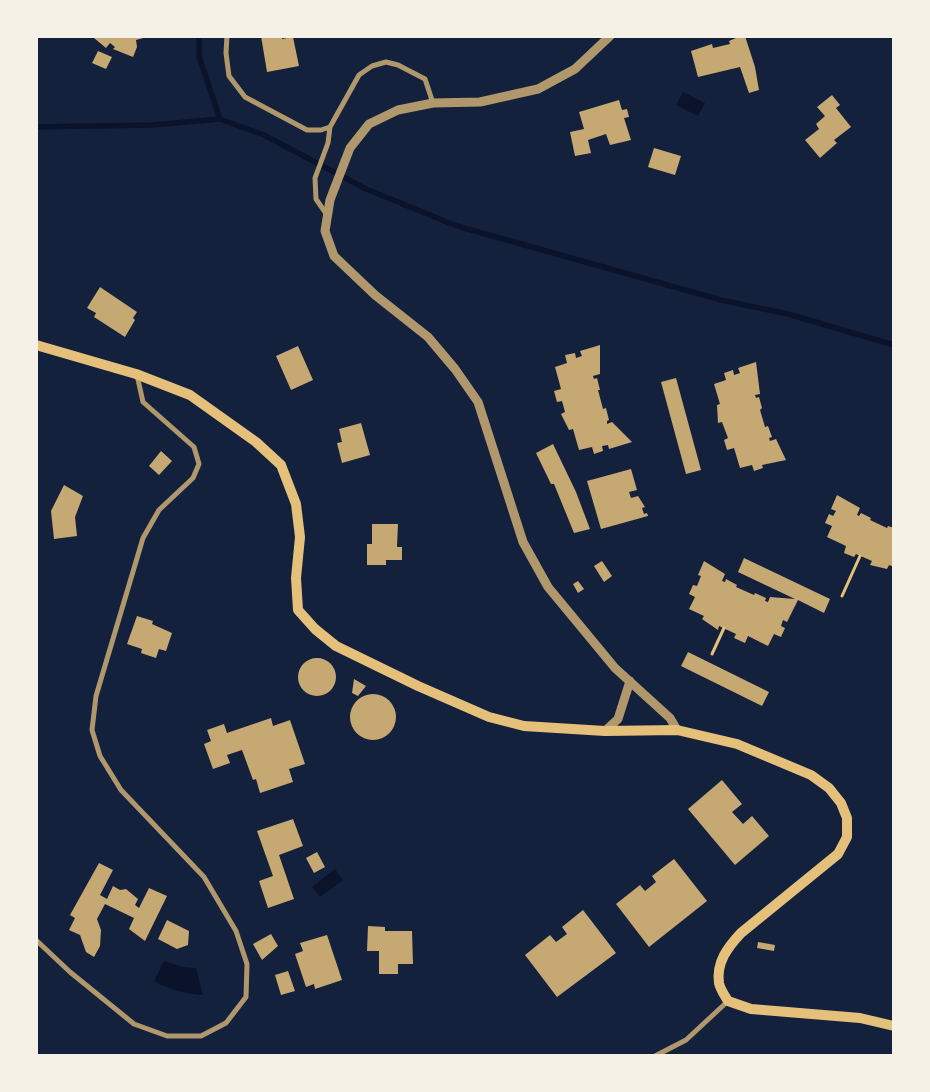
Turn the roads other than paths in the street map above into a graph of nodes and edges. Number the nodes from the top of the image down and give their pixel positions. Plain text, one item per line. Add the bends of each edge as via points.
1 (227, 36) edge
2 (610, 36) edge
3 (433, 103) junction
4 (330, 127) junction
5 (327, 215) junction
6 (36, 344) edge
7 (136, 374) junction
8 (630, 681) junction
9 (677, 730) junction
10 (605, 731) junction
11 (36, 940) edge
12 (728, 1001) junction
13 (894, 1026) edge
14 (655, 1056) edge

1 - 4 street via 229,76 245,98 307,130
2 - 3 street via 575,69 538,89 480,102
3 - 4 street via 425,79 386,62 372,66 360,75
3 - 5 street via 398,110 369,124 350,148
4 - 5 street via 328,143 315,178 316,199
5 - 8 street via 325,231 334,256 428,338 478,402 523,542 548,587 615,668
6 - 7 main road
7 - 10 main road via 190,395 281,464 296,504 300,537 296,578 298,610 336,646 489,717 524,726
7 - 11 street via 143,402 194,447 199,464 193,478 158,510 143,538 96,696 92,730 100,756 121,790 204,877 236,931 247,964 246,998 226,1023 201,1036 167,1036 134,1024
8 - 9 street via 670,718
8 - 10 street via 618,720
9 - 10 main road
9 - 12 main road via 737,744 811,774 829,788 841,803 847,818 847,837 838,854 763,913 728,947 720,965 719,984
12 - 13 main road via 751,1009 860,1018
12 - 14 street via 686,1040

